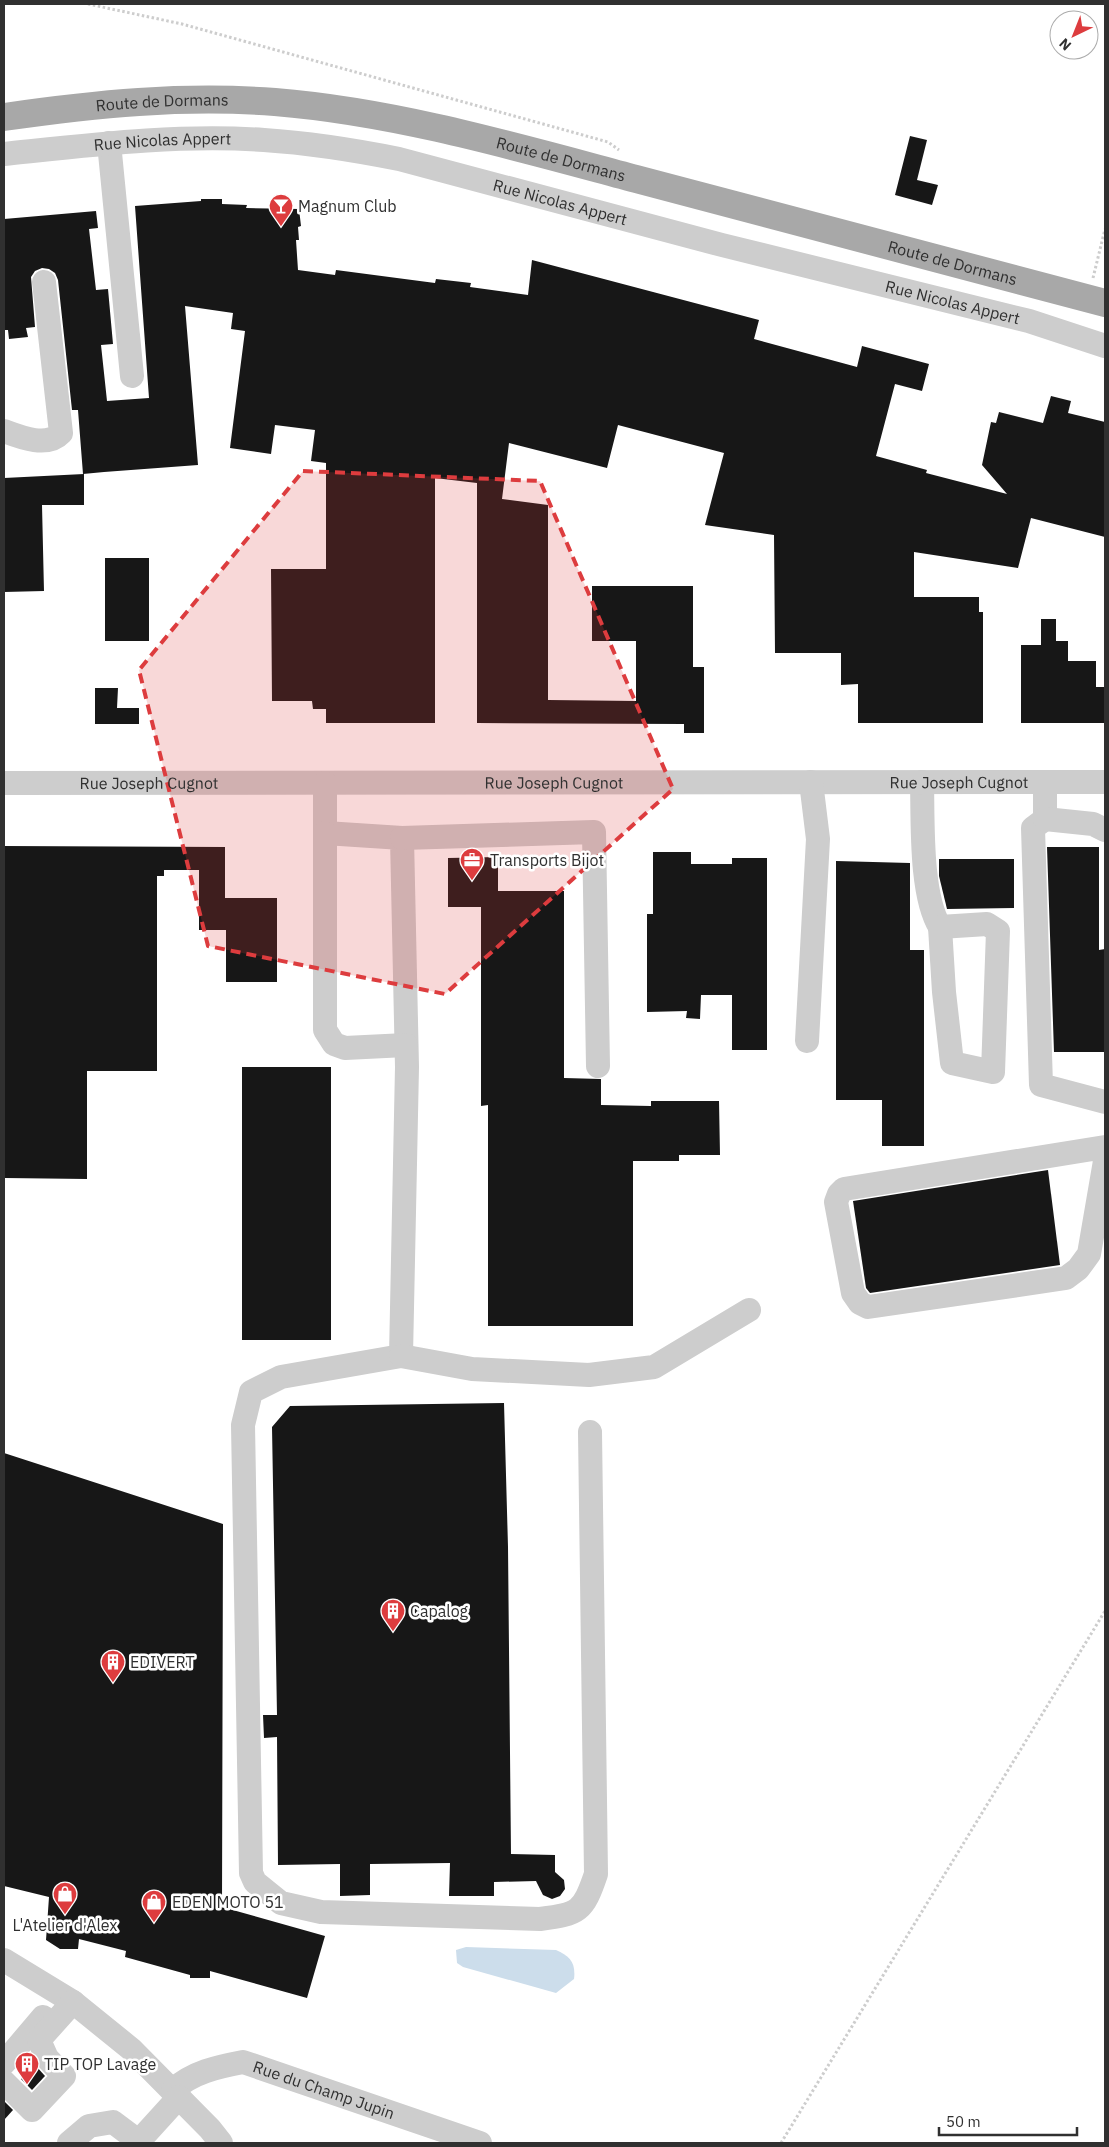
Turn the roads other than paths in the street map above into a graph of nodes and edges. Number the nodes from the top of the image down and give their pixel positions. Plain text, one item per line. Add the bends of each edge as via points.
1 (4, 117) edge
2 (108, 143) junction
3 (4, 154) edge
4 (44, 282) dead end
5 (1096, 301) edge
6 (1105, 346) edge
7 (132, 376) dead end
8 (4, 430) edge
9 (811, 782) junction
10 (922, 782) junction
11 (1045, 782) junction
12 (1105, 782) edge
13 (4, 783) edge
14 (325, 783) junction
15 (1044, 819) junction
16 (1105, 830) edge
17 (325, 833) junction
18 (402, 838) junction
19 (940, 927) junction
20 (806, 1041) dead end
21 (406, 1045) junction
22 (598, 1066) dead end
23 (1105, 1102) edge
24 (1105, 1147) edge
25 (1105, 1161) edge
26 (749, 1310) dead end
27 (401, 1356) junction
28 (590, 1432) dead end
29 (4, 1960) edge
30 (67, 1998) junction
31 (4, 2063) edge
32 (4, 2082) edge
33 (176, 2094) junction
34 (140, 2142) edge
35 (69, 2143) edge
36 (221, 2143) edge
37 (480, 2143) edge

1 - 5 main road, Route de Dormans via 106,103 163,100 274,102 340,109 427,126 629,177
2 - 3 street, Rue Nicolas Appert
2 - 6 street, Rue Nicolas Appert via 263,140 335,147 399,159 722,245 1029,321
2 - 7 street
4 - 8 street via 61,433 46,440 26,440
9 - 10 street, Rue Joseph Cugnot
9 - 14 street, Rue Joseph Cugnot
9 - 20 street via 818,839
10 - 11 street, Rue Joseph Cugnot
10 - 19 street via 927,885 932,914
11 - 12 street, Rue Joseph Cugnot
11 - 15 street
13 - 14 street, Rue Joseph Cugnot
14 - 17 street
15 - 16 street via 1093,824
15 - 23 street via 1032,828 1041,1085
17 - 18 street
17 - 21 street via 325,1030 334,1044 345,1048
18 - 21 street
18 - 22 street via 594,832
19 - 19 street via 952,1063 993,1072 998,932 987,924
21 - 27 street
24 - 25 street via 844,1189 836,1202 854,1293 860,1303 868,1307 1066,1278 1078,1269 1088,1254
26 - 27 street via 654,1367 588,1375 472,1369
27 - 28 street via 281,1377 251,1392 243,1425 251,1873 255,1882 281,1903 321,1912 540,1919 571,1915 587,1900 596,1874
29 - 30 street
30 - 31 street
30 - 32 street via 39,2040 47,2058 64,2076 32,2110
30 - 33 street via 131,2049
33 - 34 street, Rue du Champ Jupin
33 - 36 street
33 - 37 street, Rue du Champ Jupin via 185,2079 215,2067 243,2062
34 - 35 street via 112,2122 89,2126

